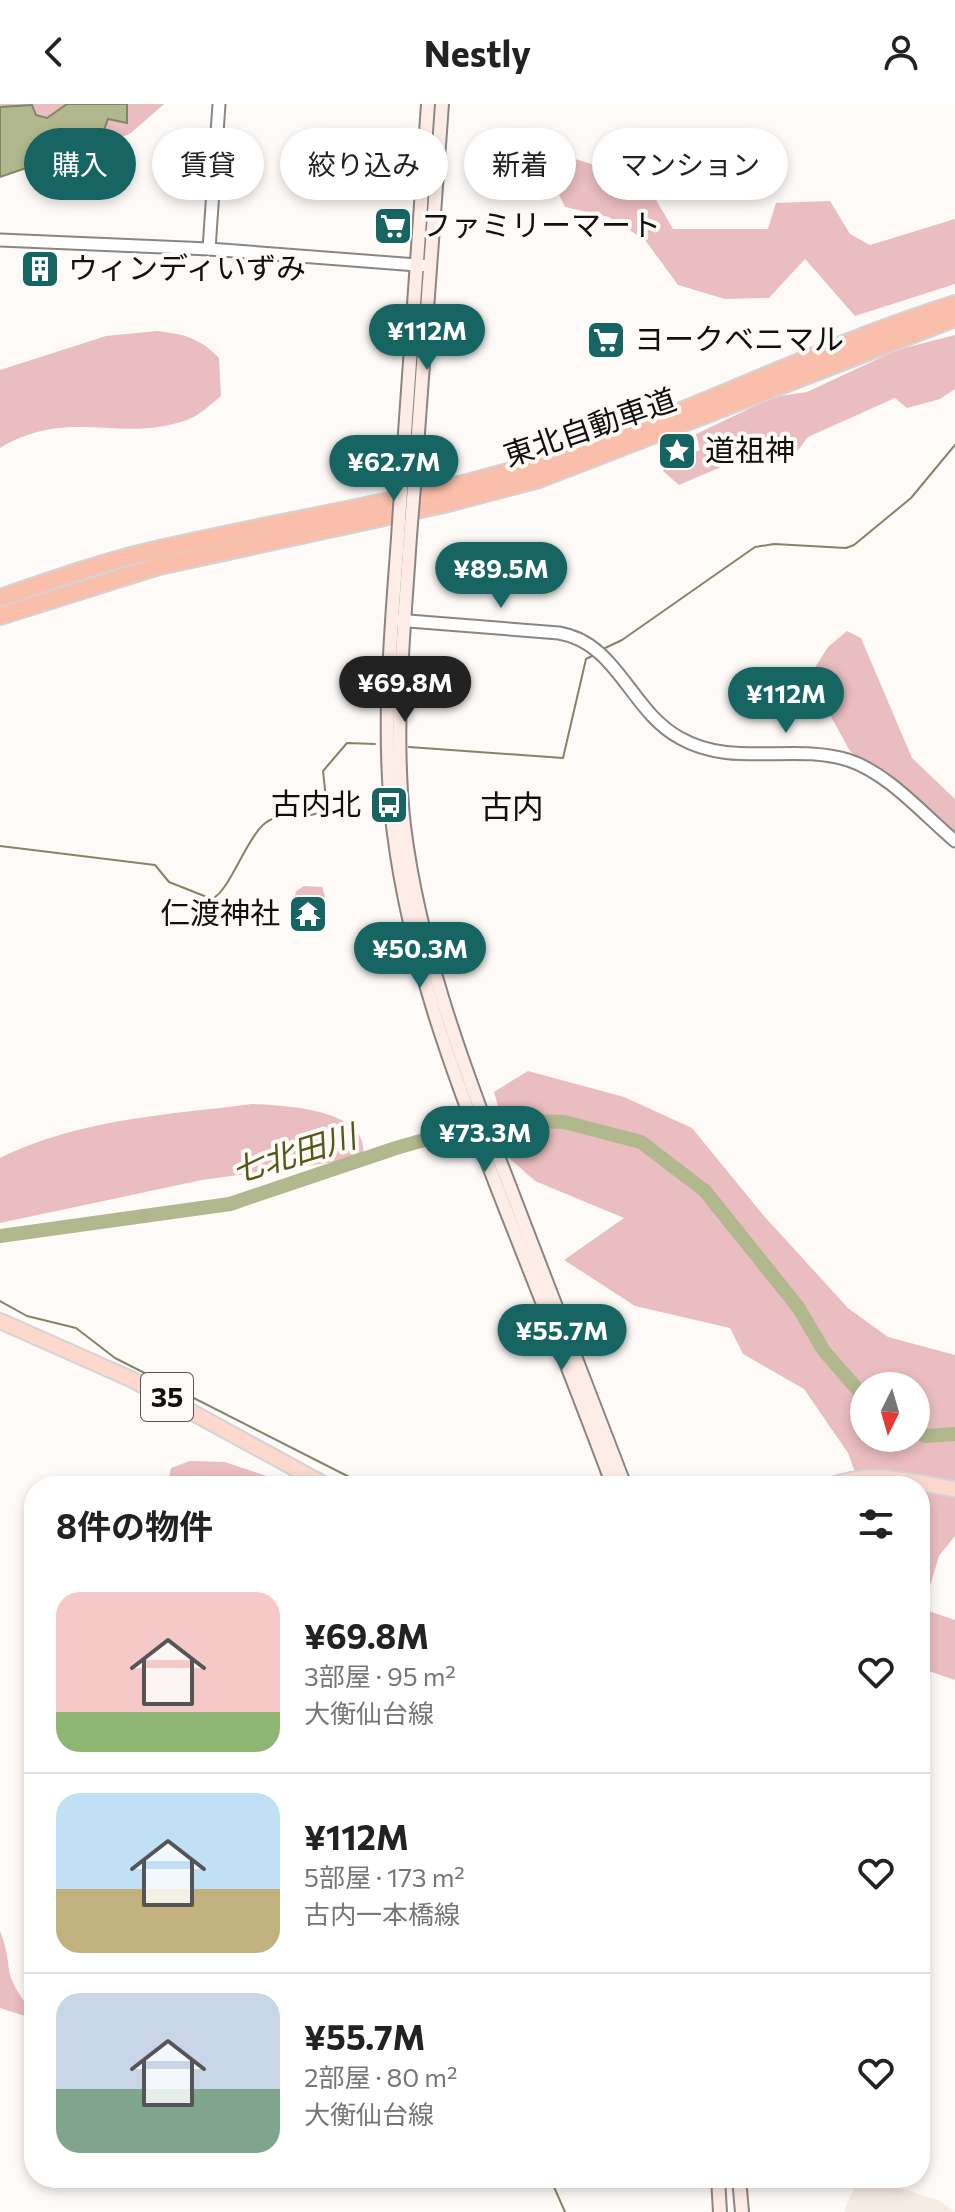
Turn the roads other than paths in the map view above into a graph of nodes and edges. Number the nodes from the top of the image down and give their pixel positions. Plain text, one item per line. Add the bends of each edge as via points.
1 (219, 104) edge
2 (428, 104) edge
3 (442, 104) edge
4 (0, 240) edge
5 (209, 249) junction
6 (423, 266) junction
7 (955, 304) edge
8 (955, 318) edge
9 (0, 598) edge
10 (0, 616) edge
11 (398, 620) junction
12 (955, 841) edge
13 (526, 1245) junction
14 (0, 1321) edge
15 (309, 1476) edge
16 (609, 1476) edge
17 (621, 1476) edge
18 (930, 1484) edge
19 (955, 1489) edge
20 (719, 2188) edge
21 (740, 2188) edge
22 (720, 2212) edge
23 (742, 2212) edge

1 - 5 street
2 - 6 main road
3 - 6 main road
4 - 5 street
5 - 6 street
6 - 11 main road, bridge
7 - 9 highway, 東北自動車道 via 535,464 146,552
8 - 10 highway, 東北自動車道 via 539,479 159,566
11 - 12 street via 559,633 599,650 645,711 680,739 722,753 815,754 859,764
11 - 13 main road via 404,824 430,954 464,1085
13 - 16 main road
13 - 17 main road
14 - 15 main road, 35 via 133,1380
18 - 19 main road
20 - 22 main road
21 - 23 main road

